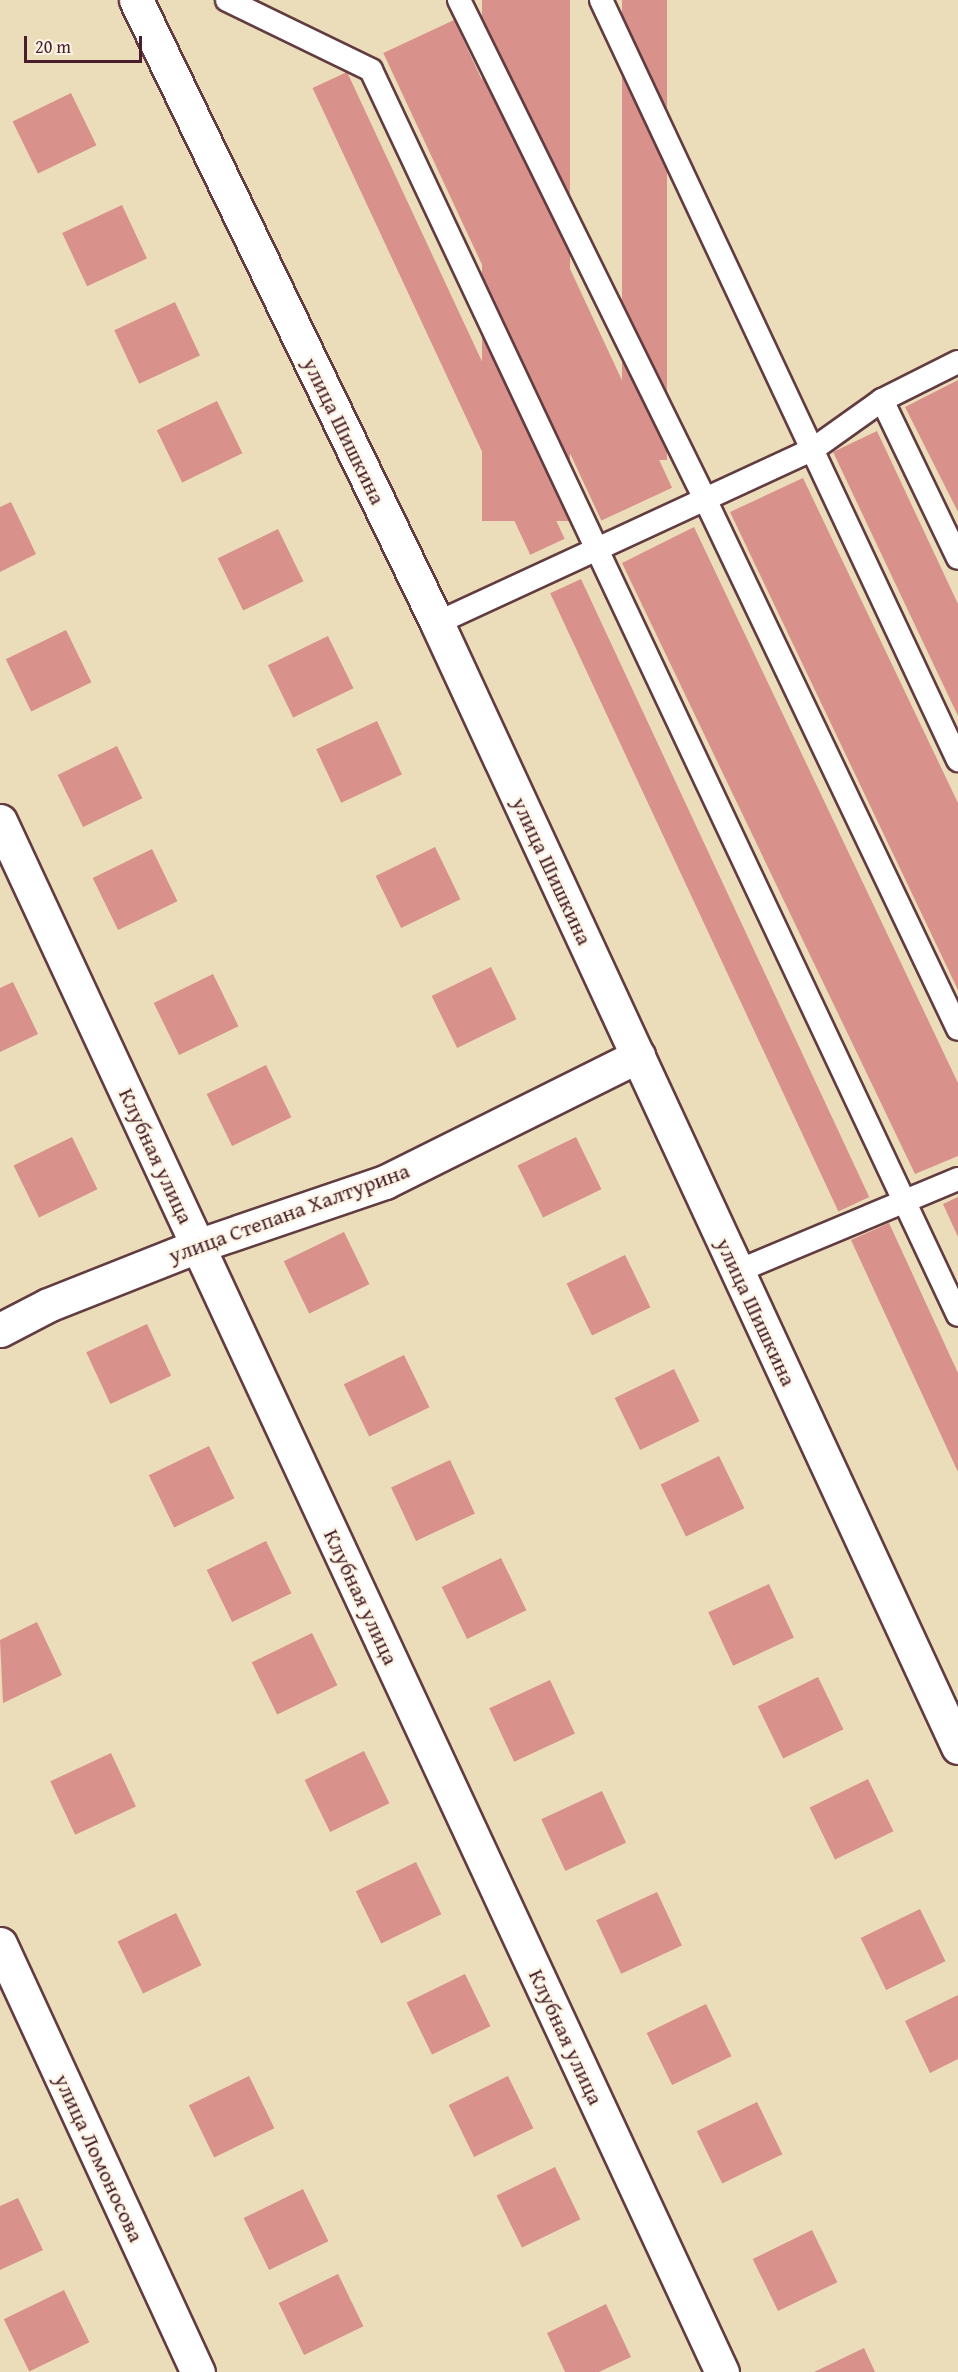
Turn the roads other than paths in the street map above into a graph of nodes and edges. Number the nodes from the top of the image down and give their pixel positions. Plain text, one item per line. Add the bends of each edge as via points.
1 (136, 0) edge
2 (227, 0) edge
3 (459, 0) edge
4 (601, 0) edge
5 (958, 362) edge
6 (882, 400) junction
7 (812, 450) junction
8 (705, 499) junction
9 (599, 551) junction
10 (958, 558) edge
11 (437, 623) junction
12 (958, 760) edge
13 (0, 821) edge
14 (958, 1029) edge
15 (638, 1056) junction
16 (958, 1179) edge
17 (904, 1201) junction
18 (198, 1245) junction
19 (738, 1271) junction
20 (958, 1315) edge
21 (0, 1330) edge
22 (958, 1747) edge
23 (0, 1944) edge
24 (198, 2372) edge
25 (722, 2372) edge

1 - 11 street, улица Шишкина
2 - 9 lane via 371,70
3 - 8 lane
4 - 7 lane
5 - 6 lane
6 - 7 lane
6 - 10 lane
7 - 8 lane
7 - 12 lane
8 - 9 lane
8 - 14 lane
9 - 11 lane
9 - 17 lane
11 - 15 street, улица Шишкина
13 - 18 street, Клубная улица
15 - 18 street, улица Степана Халтурина via 385,1182
15 - 19 street, улица Шишкина
16 - 17 lane
17 - 19 lane
17 - 20 lane
18 - 21 street, улица Степана Халтурина via 48,1305
18 - 25 street, Клубная улица
19 - 22 street, улица Шишкина
23 - 24 street, улица Ломоносова

